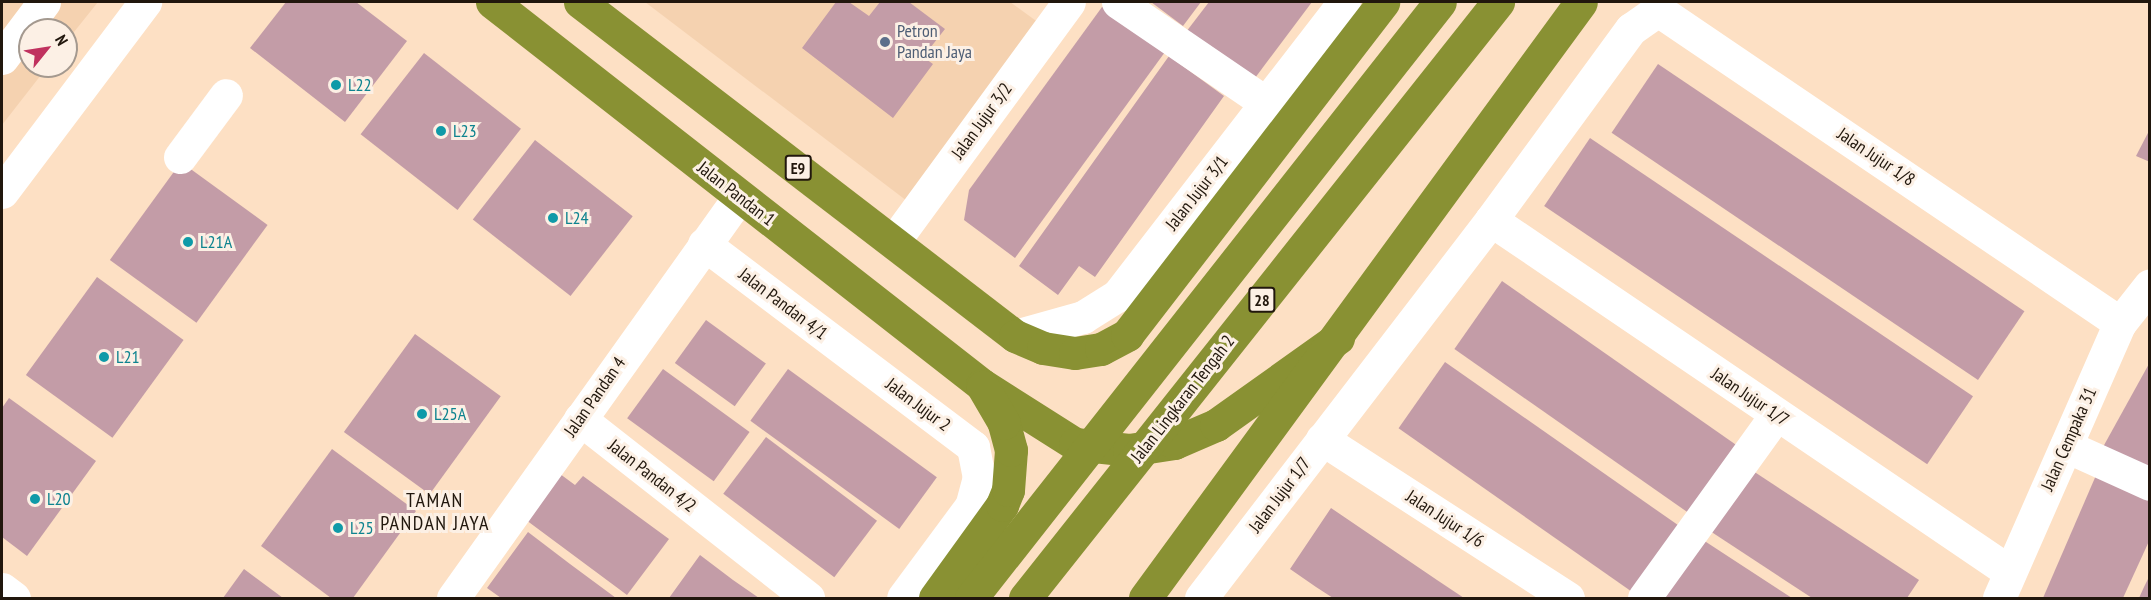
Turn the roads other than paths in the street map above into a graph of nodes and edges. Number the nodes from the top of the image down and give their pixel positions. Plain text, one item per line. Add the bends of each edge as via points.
1 (44, 2) edge
2 (145, 2) edge
3 (492, 2) edge
4 (580, 2) edge
5 (1069, 2) edge
6 (1118, 2) edge
7 (1344, 2) edge
8 (1383, 2) edge
9 (1440, 2) edge
10 (1498, 2) edge
11 (1581, 2) edge
12 (1631, 29) joint
13 (2, 58) edge
14 (226, 95) dead end
15 (1266, 103) junction
16 (180, 157) dead end
17 (2, 192) edge
18 (739, 197) junction
19 (1491, 220) junction
20 (894, 241) junction
21 (704, 244) junction
22 (2150, 285) edge
23 (2120, 323) junction
24 (1015, 336) junction
25 (1338, 338) junction
26 (863, 363) joint
27 (982, 385) junction
28 (1776, 415) junction
29 (580, 419) junction
30 (1322, 439) junction
31 (2066, 446) junction
32 (2150, 484) edge
33 (2004, 585) edge
34 (2, 589) edge
35 (14, 598) edge
36 (453, 598) edge
37 (808, 598) edge
38 (903, 598) edge
39 (935, 598) edge
40 (970, 598) edge
41 (1025, 598) edge
42 (1145, 598) edge
43 (1201, 598) edge
44 (1568, 598) edge
45 (1644, 598) edge

1 - 13 street
2 - 17 street
3 - 18 highway, Jalan Pandan 1
4 - 20 highway, E9
5 - 20 street, Jalan Jujur 3/2
6 - 15 street
7 - 15 street, Jalan Jujur 3/1
8 - 24 highway via 1127,335 1101,349 1075,353 1043,348
9 - 40 highway, 28
10 - 41 highway, Jalan Lingkaran Tengah 2 / 28
11 - 25 highway
12 - 19 street, Jalan Jujur 1/7
12 - 23 street, Jalan Jujur 1/8 via 1653,12 1664,12
14 - 16 street
15 - 24 street, Jalan Jujur 3/1 via 1118,296 1083,317
18 - 21 street, Jalan Pandan 4
18 - 27 highway, Jalan Pandan 1
19 - 28 street, Jalan Jujur 1/7
19 - 30 street, Jalan Jujur 1/7
20 - 24 highway, E9
21 - 26 street, Jalan Pandan 4/1
21 - 29 street, Jalan Pandan 4
22 - 23 street, Jalan Cempaka 31
23 - 31 street, Jalan Cempaka 31
25 - 27 highway, Jalan Pandan 1 via 1216,425 1174,443 1129,450 1075,444
25 - 42 highway
26 - 38 street, Jalan Jujur 2 via 973,447 979,477 971,506
27 - 39 highway via 1004,423 1011,450 1008,490 1002,505
28 - 33 street, Jalan Jujur 1/7
28 - 45 street
29 - 36 street, Jalan Pandan 4
29 - 37 street, Jalan Pandan 4/2
30 - 43 street, Jalan Jujur 1/7
30 - 44 street, Jalan Jujur 1/6
31 - 32 street
31 - 33 street, Jalan Cempaka 31
34 - 35 street

